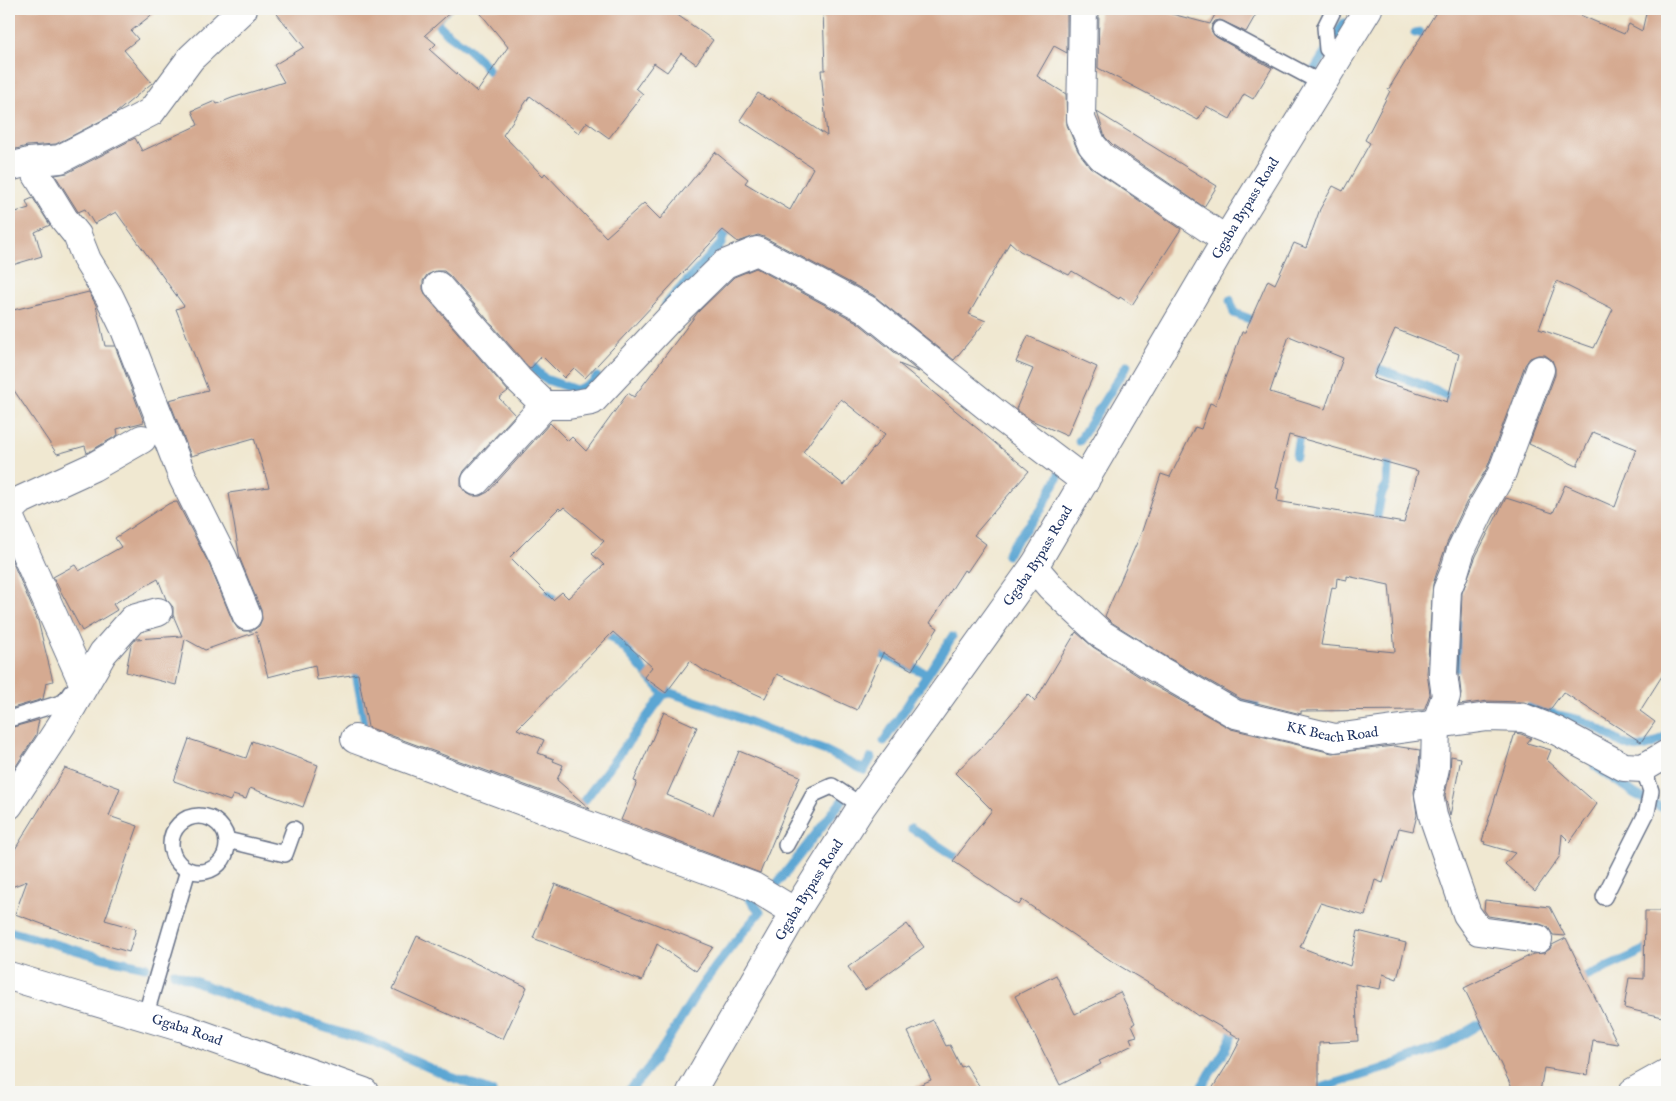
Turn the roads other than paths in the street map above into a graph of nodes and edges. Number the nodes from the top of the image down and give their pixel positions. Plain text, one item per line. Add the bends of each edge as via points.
1 (243, 9) edge
2 (1083, 9) edge
3 (1334, 9) edge
4 (1368, 9) edge
5 (1220, 29) dead end
6 (1337, 60) junction
7 (1322, 84) junction
8 (19, 164) edge
9 (1226, 240) junction
10 (438, 286) dead end
11 (1540, 370) dead end
12 (545, 405) junction
13 (142, 439) dead end
14 (476, 481) dead end
15 (1085, 481) junction
16 (9, 510) edge
17 (9, 516) edge
18 (1035, 566) junction
19 (158, 612) dead end
20 (247, 616) dead end
21 (82, 681) junction
22 (9, 719) edge
23 (1436, 724) junction
24 (355, 740) dead end
25 (1667, 754) edge
26 (1643, 768) junction
27 (9, 805) edge
28 (862, 806) junction
29 (294, 829) dead end
30 (227, 840) junction
31 (786, 845) dead end
32 (188, 870) junction
33 (1604, 897) dead end
34 (795, 912) junction
35 (1538, 939) dead end
36 (9, 976) edge
37 (145, 1017) junction
38 (1667, 1073) edge
39 (364, 1092) edge
40 (691, 1092) edge
41 (1633, 1092) edge

1 - 8 street via 191,58 151,112 60,159
2 - 9 street via 1081,119 1092,145 1102,158
3 - 6 lane via 1325,27 1327,49
4 - 6 street, Ggaba Bypass Road
5 - 7 lane
6 - 7 street, Ggaba Bypass Road
7 - 9 street, Ggaba Bypass Road
8 - 20 street via 77,235 124,327 183,478 224,558
9 - 15 street, Ggaba Bypass Road
10 - 12 street via 518,379
11 - 23 street via 1501,475 1461,550 1447,590 1443,674 1446,696
12 - 14 street
12 - 15 street via 592,401 724,264 757,251 866,309
13 - 16 street via 93,467 19,501
15 - 18 street, Ggaba Bypass Road
17 - 21 street
18 - 23 street, KK Beach Road via 1050,586 1102,634 1235,714 1335,738
18 - 28 street, Ggaba Bypass Road
19 - 21 street via 133,619
21 - 22 lane via 64,702
21 - 27 street via 62,724
23 - 26 street, KK Beach Road via 1488,717 1524,718 1557,731 1624,767
23 - 35 street via 1435,768 1429,795 1433,816 1467,914 1479,931
24 - 34 street via 754,887
25 - 26 street
26 - 33 lane via 1652,791 1648,812
28 - 31 lane via 832,786 814,794
28 - 34 street, Ggaba Bypass Road
29 - 30 lane via 285,854
30 - 32 lane via 225,854 216,866 203,872
30 - 32 lane via 221,826 209,818 195,816 181,822 172,834 171,848 177,862
32 - 37 lane
34 - 40 street, Ggaba Bypass Road
36 - 37 street, Ggaba Road
37 - 39 street, Ggaba Road
38 - 41 street

